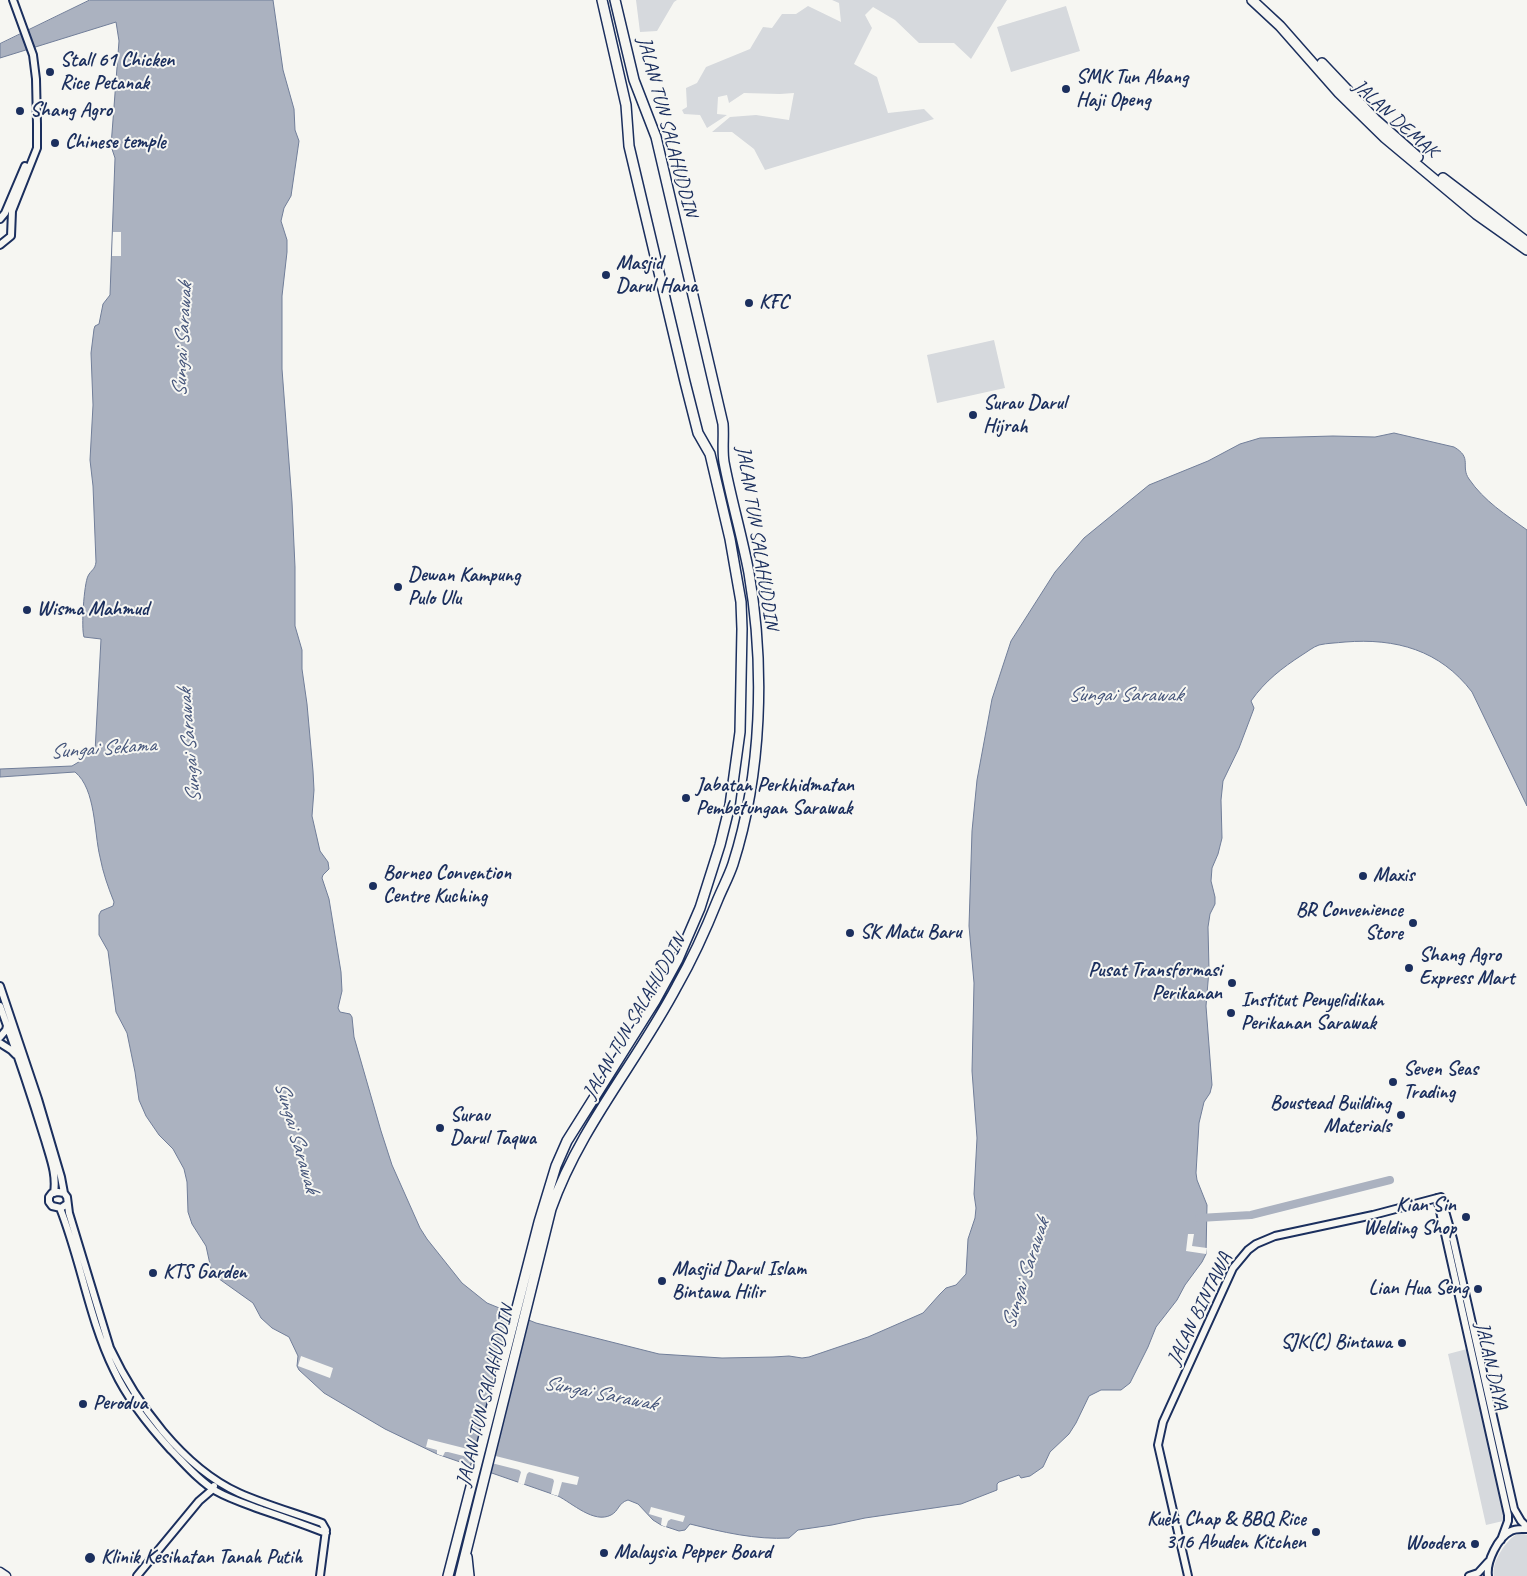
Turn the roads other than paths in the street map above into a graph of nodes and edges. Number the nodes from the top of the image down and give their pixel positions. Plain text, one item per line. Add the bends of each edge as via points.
1 (13, 0) edge
2 (602, 0) edge
3 (615, 0) edge
4 (1252, 0) edge
5 (1261, 0) edge
6 (36, 140) junction
7 (0, 220) edge
8 (11, 227) junction
9 (1527, 242) edge
10 (0, 245) edge
11 (1527, 250) edge
12 (730, 804) junction
13 (747, 807) junction
14 (0, 986) edge
15 (0, 993) edge
16 (0, 1006) edge
17 (0, 1022) edge
18 (7, 1026) junction
19 (0, 1037) edge
20 (0, 1043) edge
21 (18, 1058) junction
22 (27, 1068) junction
23 (54, 1193) junction
24 (64, 1193) junction
25 (1439, 1198) junction
26 (67, 1204) junction
27 (60, 1208) junction
28 (535, 1256) junction
29 (1499, 1441) junction
30 (1495, 1456) junction
31 (208, 1474) junction
32 (202, 1480) junction
33 (213, 1489) junction
34 (226, 1496) junction
35 (199, 1500) junction
36 (1527, 1528) edge
37 (326, 1533) junction
38 (1501, 1540) junction
39 (466, 1551) junction
40 (1490, 1560) junction
41 (452, 1562) junction
42 (0, 1572) edge
43 (6, 1576) edge
44 (137, 1576) edge
45 (320, 1576) edge
46 (440, 1576) edge
47 (448, 1576) edge
48 (460, 1576) edge
49 (469, 1576) edge
50 (1188, 1576) edge
51 (1469, 1576) edge
52 (1488, 1576) edge

1 - 6 street via 32,52 36,80
2 - 12 highway, JALAN TUN SALAHUDDIN via 626,105 629,146 689,399 698,433 710,454 741,602 741,716
3 - 13 highway, JALAN TUN SALAHUDDIN via 634,80 656,138 723,424 724,460 749,573 758,689 754,764
4 - 11 highway, JALAN DEMAK via 1280,26 1364,119 1476,214
5 - 9 highway, JALAN DEMAK via 1386,129
6 - 7 street
6 - 8 street via 37,148 12,211
7 - 8 street
8 - 10 street via 10,236
12 - 13 highway via 739,812
12 - 28 highway, JALAN TUN SALAHUDDIN via 707,888 678,959 567,1141 556,1166 548,1189
13 - 28 highway, JALAN TUN SALAHUDDIN via 732,865 706,929 666,1007 579,1144 566,1170
14 - 22 street
15 - 18 street via 9,1018
16 - 18 street
17 - 18 street
18 - 19 street
18 - 21 street
18 - 22 street via 14,1033
20 - 21 street
21 - 23 street via 54,1171
22 - 24 street
23 - 24 street
23 - 27 street via 49,1197 50,1204
24 - 26 street
25 - 29 street, JALAN DAYA via 1453,1238
25 - 30 street, JALAN DAYA
25 - 50 street, JALAN BINTAWA via 1275,1236 1248,1250 1233,1268 1158,1439
26 - 27 street
26 - 31 street via 100,1318 120,1369 158,1426
27 - 32 street via 97,1329 114,1371 147,1422
28 - 39 highway, JALAN TUN SALAHUDDIN
28 - 41 highway, JALAN TUN SALAHUDDIN
29 - 30 street
29 - 36 street, JALAN DAYA via 1514,1509
30 - 38 street, JALAN DAYA via 1508,1515
31 - 33 street via 214,1483
31 - 37 street via 240,1493 322,1523
32 - 33 street
32 - 35 street via 205,1488
33 - 34 street
33 - 35 street
34 - 35 street via 214,1495
34 - 37 street
35 - 44 street
36 - 38 street via 1511,1531
37 - 45 street
38 - 40 street, JALAN DAYA
39 - 48 highway, JALAN TUN SALAHUDDIN
39 - 49 highway
40 - 51 street via 1478,1573
40 - 52 street
41 - 46 highway
41 - 47 highway, JALAN TUN SALAHUDDIN
42 - 43 main road

